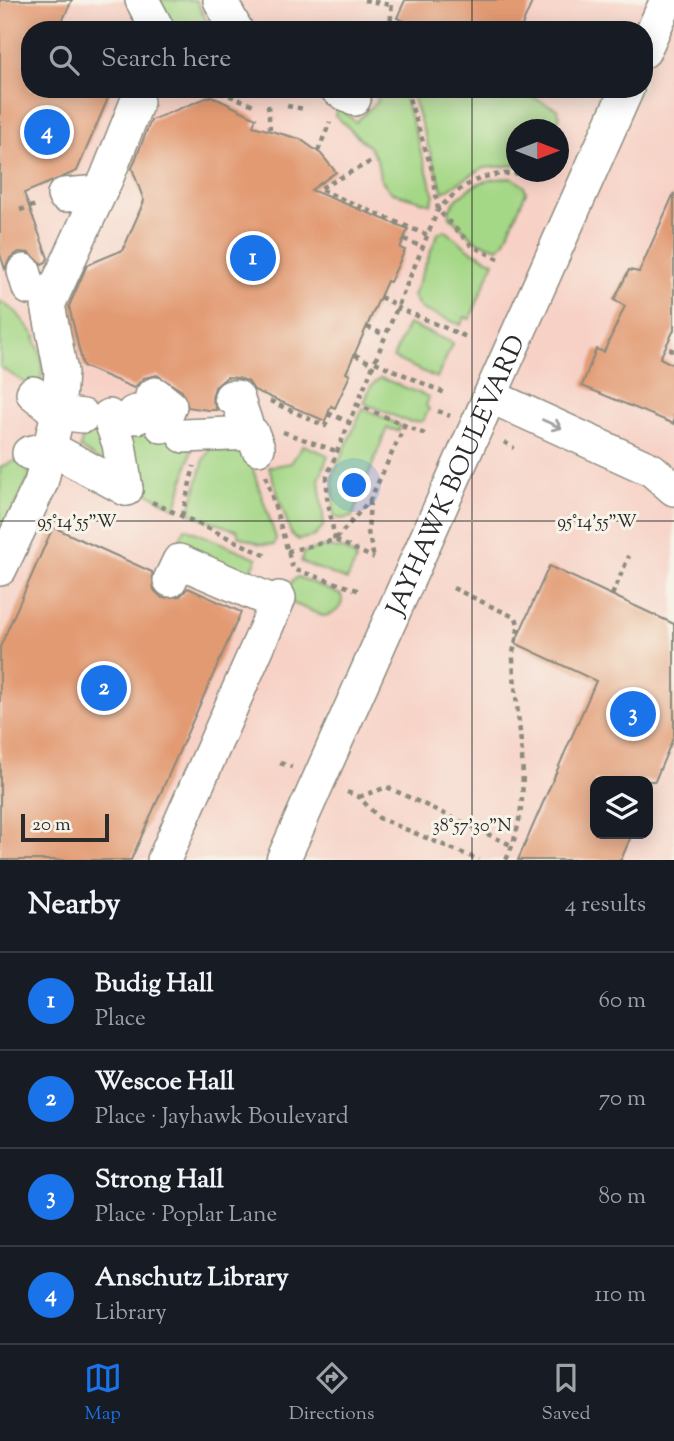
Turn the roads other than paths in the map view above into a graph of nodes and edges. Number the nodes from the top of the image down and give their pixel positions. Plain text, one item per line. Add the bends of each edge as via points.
1 (142, 0) edge
2 (220, 0) edge
3 (667, 0) edge
4 (153, 21) edge
5 (231, 21) edge
6 (653, 31) edge
7 (623, 98) edge
8 (137, 102) dead end
9 (100, 192) junction
10 (64, 195) dead end
11 (490, 396) junction
12 (174, 418) junction
13 (38, 451) junction
14 (674, 489) edge
15 (0, 569) edge
16 (192, 582) dead end
17 (164, 860) edge
18 (283, 860) edge

1 - 4 street
2 - 5 street
3 - 6 street
7 - 11 street, JAYHAWK BOULEVARD
8 - 9 street
9 - 10 street
9 - 12 street via 48,305 34,295 61,372
11 -> 14 street via 652,470
11 - 18 street, JAYHAWK BOULEVARD
12 - 13 street
12 - 13 street via 119,444 126,489
13 - 15 street via 41,483
16 - 17 street via 237,598 278,600 207,748

